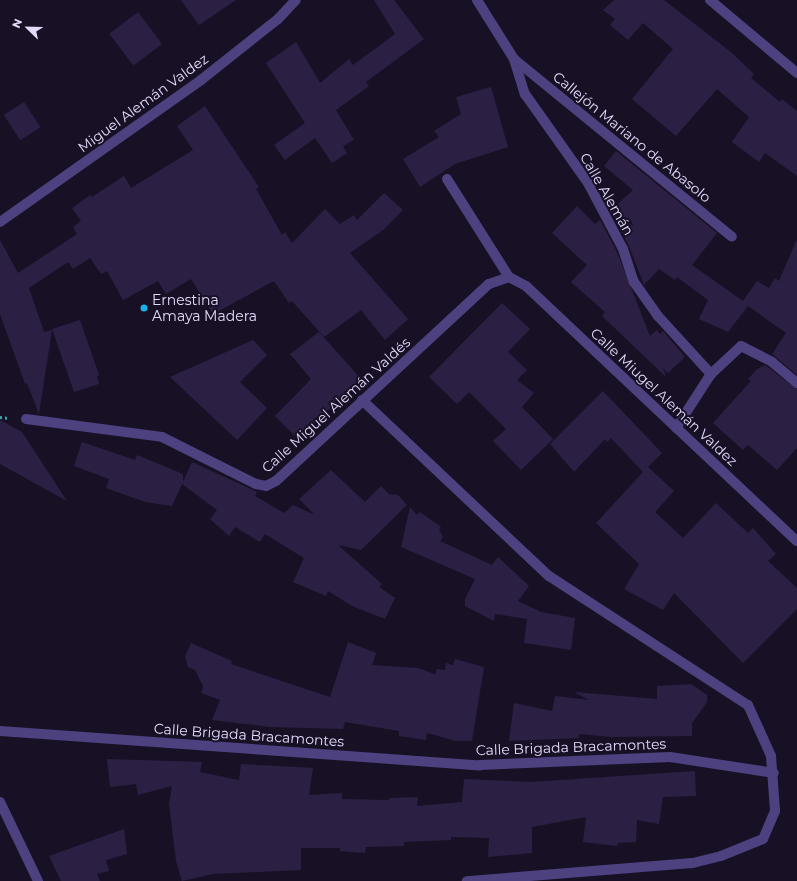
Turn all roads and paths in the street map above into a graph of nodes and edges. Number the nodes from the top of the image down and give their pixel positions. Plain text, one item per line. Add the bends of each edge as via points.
1 (296, 0) edge
2 (477, 0) edge
3 (710, 0) edge
4 (514, 59) junction
5 (797, 73) edge
6 (447, 178) dead end
7 (0, 222) edge
8 (732, 237) dead end
9 (509, 277) junction
10 (711, 374) junction
11 (797, 383) edge
12 (362, 400) junction
13 (26, 419) dead end
14 (676, 428) junction
15 (797, 541) edge
16 (0, 731) edge
17 (774, 773) junction
18 (0, 802) edge
19 (38, 881) edge
20 (466, 881) edge

1 - 7 street, Miguel Alemán Valdez via 278,19 201,80
2 - 4 street, Calle Alemán
3 - 5 street
4 - 8 street, Callejón Mariano de Abasolo
4 - 10 street, Calle Alemán via 525,94 588,183 623,249 634,282 658,316
6 - 9 street
9 - 12 street, Calle Miguel Alemán Valdés via 489,284
9 - 14 street, Calle Miugel Alemán Valdez via 526,286
10 - 11 street via 741,346 772,362
10 - 14 street
12 - 13 street, Calle Miguel Alemán Valdés via 276,481 266,486 256,484 162,437
12 - 17 street via 549,576 748,705 771,756
14 - 15 street, Calle Miugel Alemán Valdez
16 - 17 street, Calle Brigada Bracamontes via 480,765 670,757
17 - 20 street via 775,811 763,839 721,856 692,863
18 - 19 street

